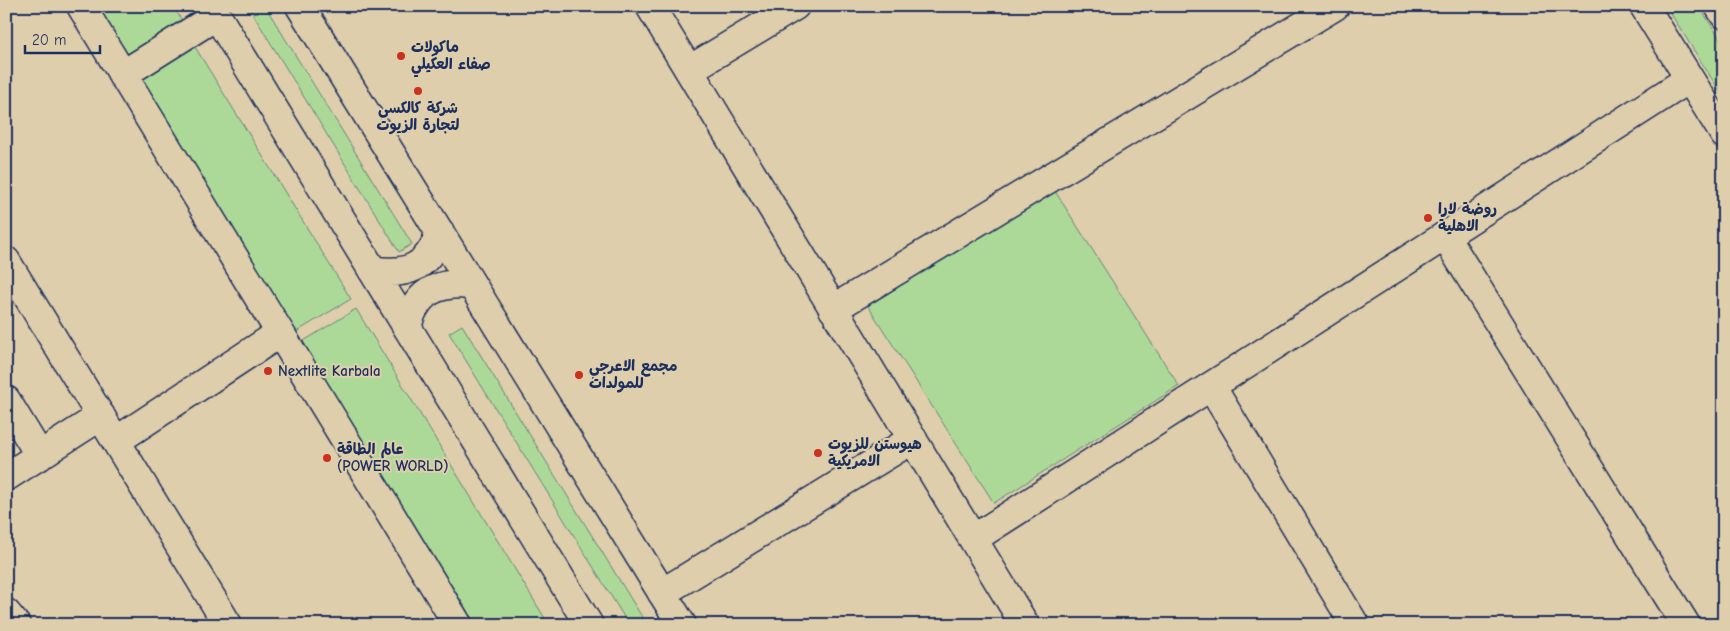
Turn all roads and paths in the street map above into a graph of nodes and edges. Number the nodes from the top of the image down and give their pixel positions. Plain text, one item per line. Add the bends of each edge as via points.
1 (81, 6) edge
2 (300, 6) edge
3 (650, 6) edge
4 (795, 6) edge
5 (1334, 6) edge
6 (1644, 6) edge
7 (1719, 6) edge
8 (213, 11) edge
9 (1724, 14) edge
10 (689, 70) junction
11 (122, 75) junction
12 (1689, 79) junction
13 (1724, 134) edge
14 (440, 232) junction
15 (1445, 236) junction
16 (6, 261) edge
17 (372, 270) junction
18 (472, 285) junction
19 (833, 308) junction
20 (407, 327) junction
21 (280, 333) junction
22 (1212, 386) junction
23 (6, 400) edge
24 (101, 416) junction
25 (913, 439) junction
26 (116, 441) junction
27 (40, 456) junction
28 (6, 477) edge
29 (973, 539) junction
30 (662, 593) junction
31 (6, 613) edge
32 (16, 625) edge
33 (228, 625) edge
34 (458, 625) edge
35 (589, 625) edge
36 (682, 625) edge
37 (1025, 625) edge
38 (1355, 625) edge
39 (1686, 625) edge

1 - 11 street
2 - 14 street
3 - 10 street
4 - 10 street
5 - 19 street
6 - 12 street
7 - 9 street
8 - 11 street
8 - 17 street
10 - 19 street
11 - 21 street
12 - 13 street
12 - 15 street
14 - 17 street via 430,254 413,268 390,273
14 - 18 street
15 - 22 street
15 - 39 street
16 - 24 street
17 - 20 street
18 - 20 street via 455,283 433,289 416,304
18 - 30 street
19 - 25 street
20 - 35 street
21 - 26 street
21 - 34 street
22 - 29 street
22 - 38 street
23 - 27 street
24 - 26 street
24 - 27 street
25 - 29 street
25 - 30 street
26 - 33 street
27 - 28 street
29 - 37 street
30 - 36 street
31 - 32 street

